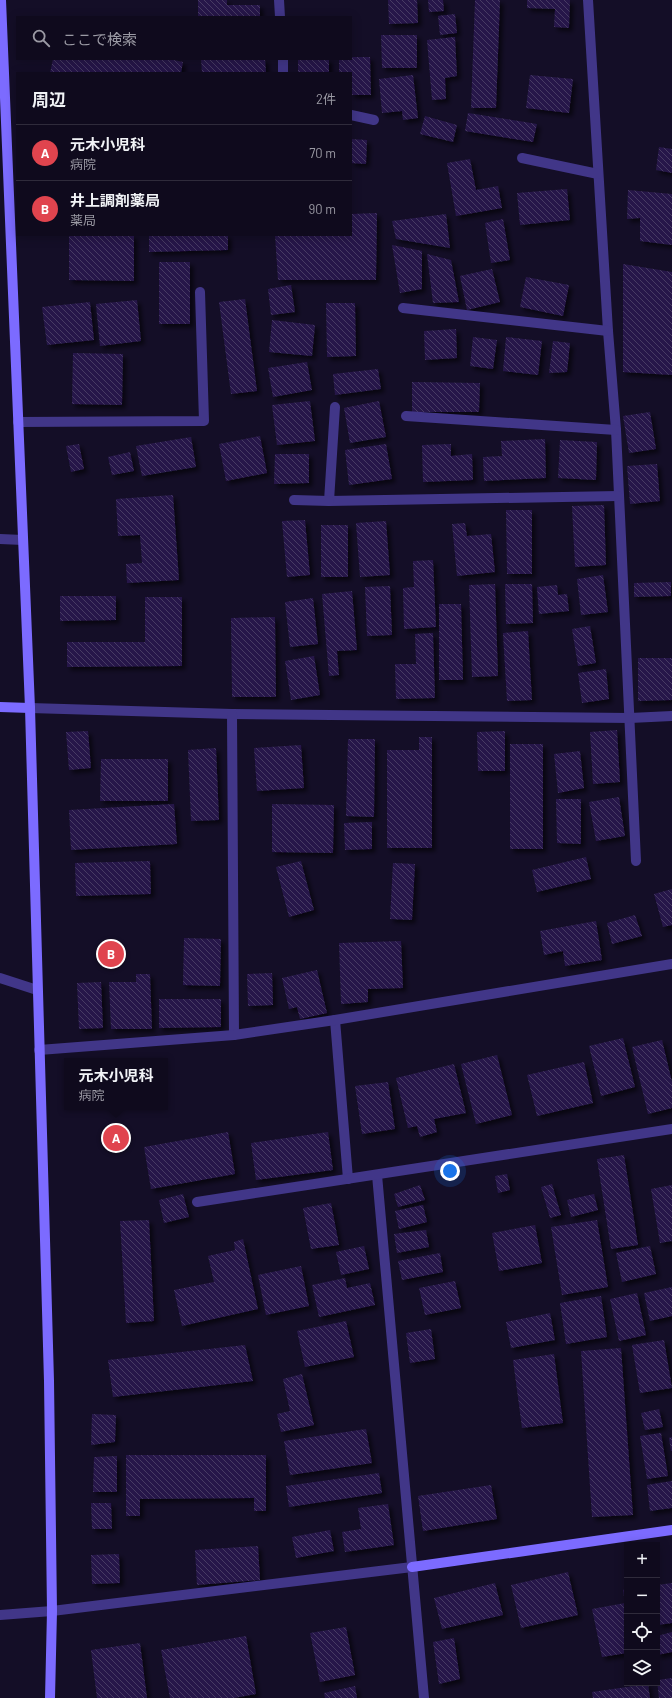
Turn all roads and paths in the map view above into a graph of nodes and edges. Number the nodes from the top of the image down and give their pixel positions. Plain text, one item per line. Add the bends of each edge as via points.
1 (0, 0) edge
2 (279, 0) edge
3 (588, 0) edge
4 (280, 16) edge
5 (283, 60) edge
6 (284, 72) edge
7 (2, 94) edge
8 (352, 115) edge
9 (374, 120) dead end
10 (522, 158) dead end
11 (598, 174) junction
12 (200, 292) dead end
13 (403, 308) dead end
14 (608, 331) junction
15 (335, 407) dead end
16 (406, 416) dead end
17 (18, 422) junction
18 (616, 430) junction
19 (618, 496) junction
20 (294, 500) dead end
21 (329, 501) junction
22 (0, 539) edge
23 (23, 540) junction
24 (0, 707) edge
25 (30, 708) junction
26 (232, 714) junction
27 (672, 716) edge
28 (630, 718) junction
29 (636, 861) dead end
30 (672, 964) edge
31 (0, 978) edge
32 (37, 990) junction
33 (335, 1020) junction
34 (234, 1035) junction
35 (39, 1050) junction
36 (672, 1129) edge
37 (377, 1175) junction
38 (348, 1179) junction
39 (197, 1202) dead end
40 (672, 1530) edge
41 (412, 1567) junction
42 (52, 1611) junction
43 (0, 1615) edge
44 (50, 1698) edge
45 (424, 1698) edge

1 - 7 street
2 - 4 street
3 - 11 street
5 - 6 street
7 - 17 street
8 - 9 street
10 - 11 street
11 - 14 street
12 - 17 street via 204,422
13 - 14 street
14 - 18 street
15 - 21 street
16 - 18 street
17 - 23 street
18 - 19 street
19 - 21 street
19 - 28 street
20 - 21 street
22 - 23 street
23 - 25 street
24 - 25 street
25 - 26 street
25 - 32 street
26 - 28 street
26 - 34 street
27 - 28 street
28 - 29 street
30 - 33 street
31 - 32 street
32 - 35 street
33 - 34 street
33 - 38 street
34 - 35 street
35 - 42 street via 49,1381
36 - 37 street
37 - 38 street
37 - 41 street
38 - 39 street
40 - 41 street
41 - 42 street
41 - 45 street
42 - 43 street
42 - 44 street

